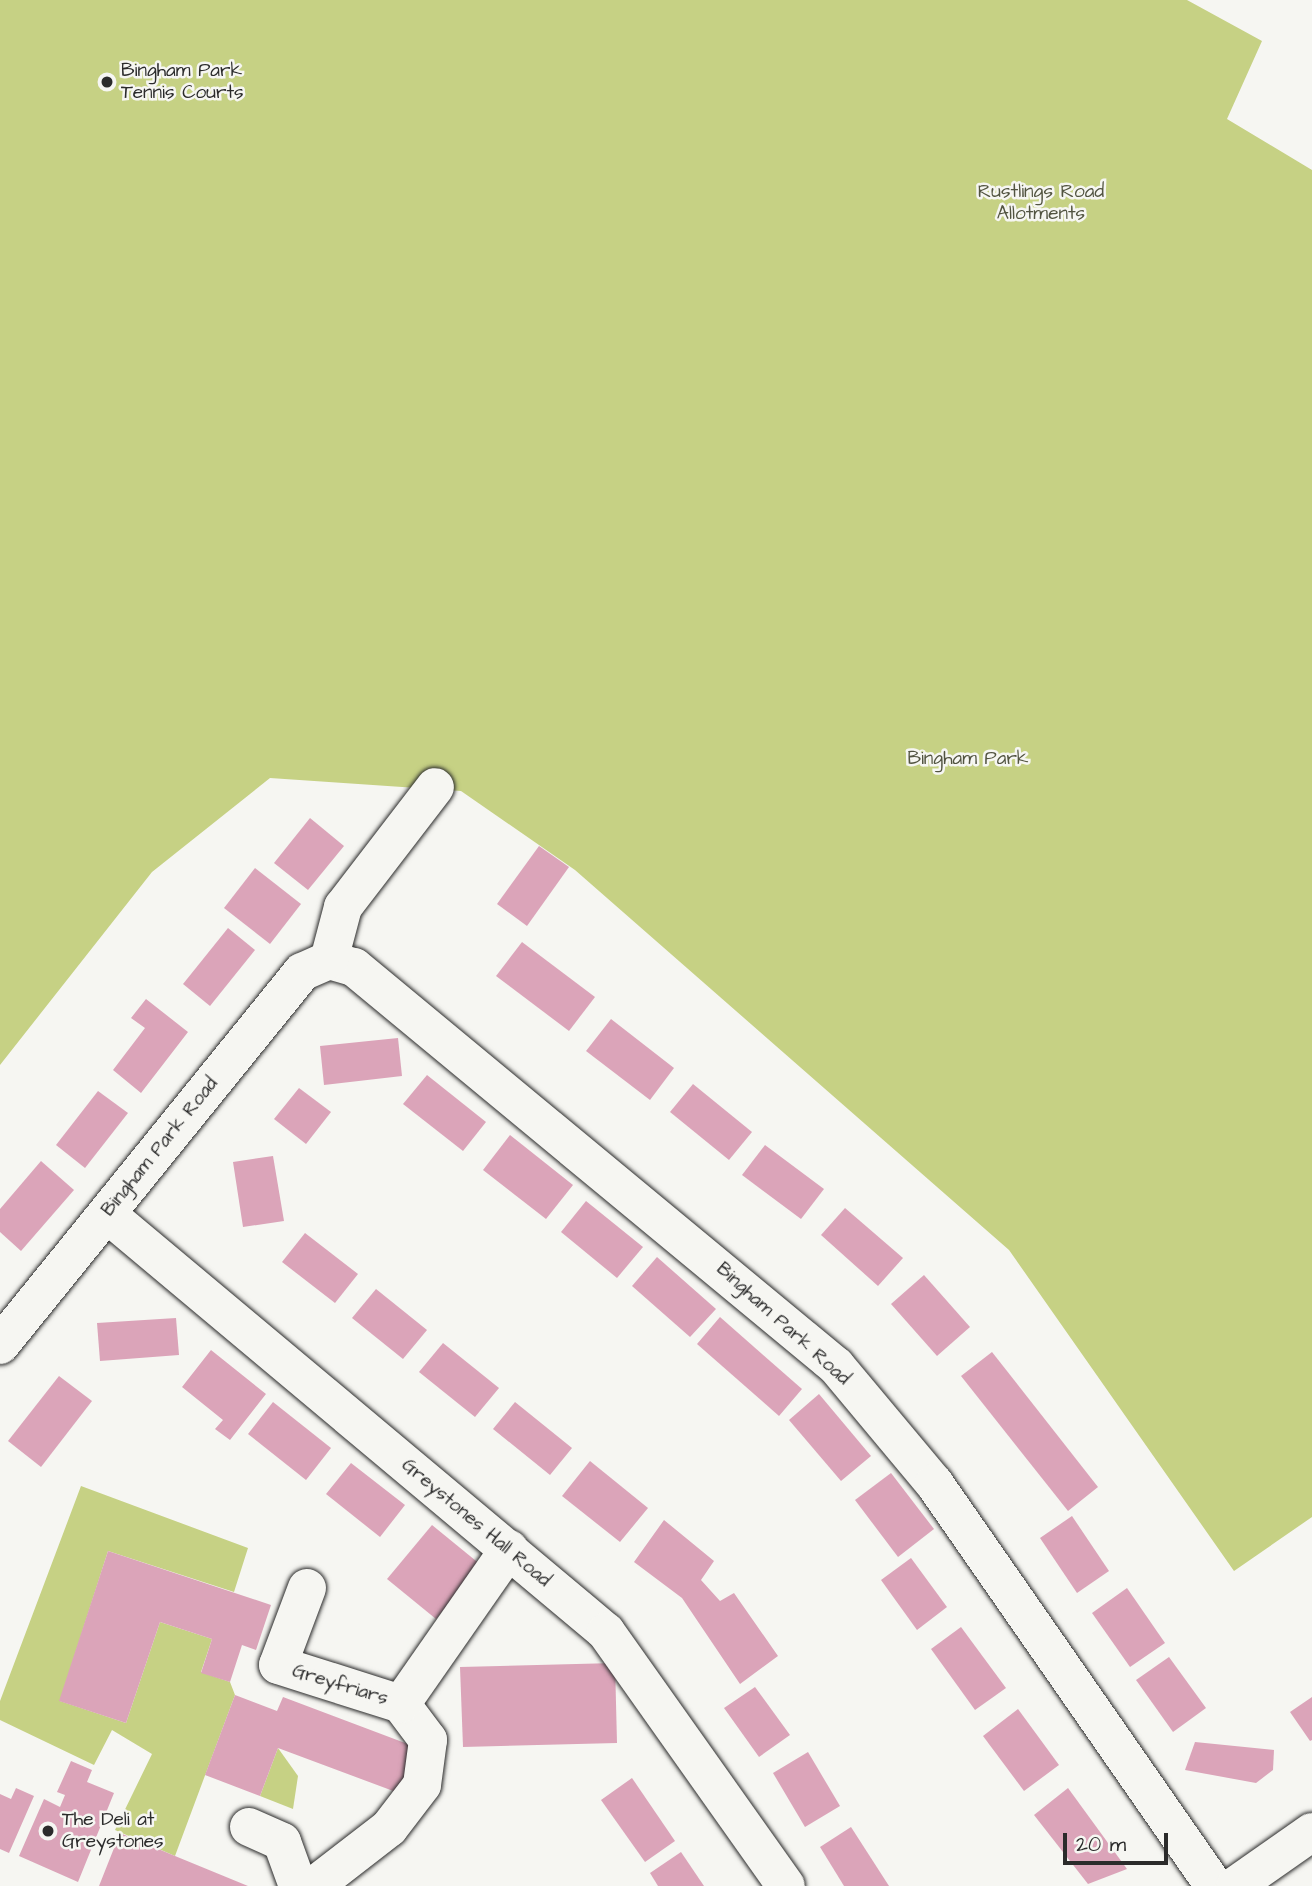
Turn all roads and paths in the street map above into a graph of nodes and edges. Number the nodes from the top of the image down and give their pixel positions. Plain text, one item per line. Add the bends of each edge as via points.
1 (435, 787) dead end
2 (329, 960) junction
3 (107, 1214) junction
4 (0, 1345) edge
5 (509, 1549) junction
6 (307, 1588) dead end
7 (401, 1704) junction
8 (249, 1827) dead end
9 (1312, 1832) edge
10 (298, 1886) edge
11 (314, 1886) edge
12 (786, 1886) edge
13 (1214, 1886) edge
14 (1235, 1886) edge

1 - 2 street via 343,906
2 - 3 street, Bingham Park Road via 302,971
2 - 13 street, Bingham Park Road via 354,967 836,1366 934,1483
3 - 4 street, Bingham Park Road
3 - 5 street, Greystones Hall Road
5 - 7 street, Greyfriars
5 - 12 street, Greystones Hall Road via 606,1632
6 - 7 street, Greyfriars via 278,1665
7 - 11 street, Greyfriars via 428,1740 422,1785 389,1828
8 - 10 street via 282,1842
9 - 14 street

